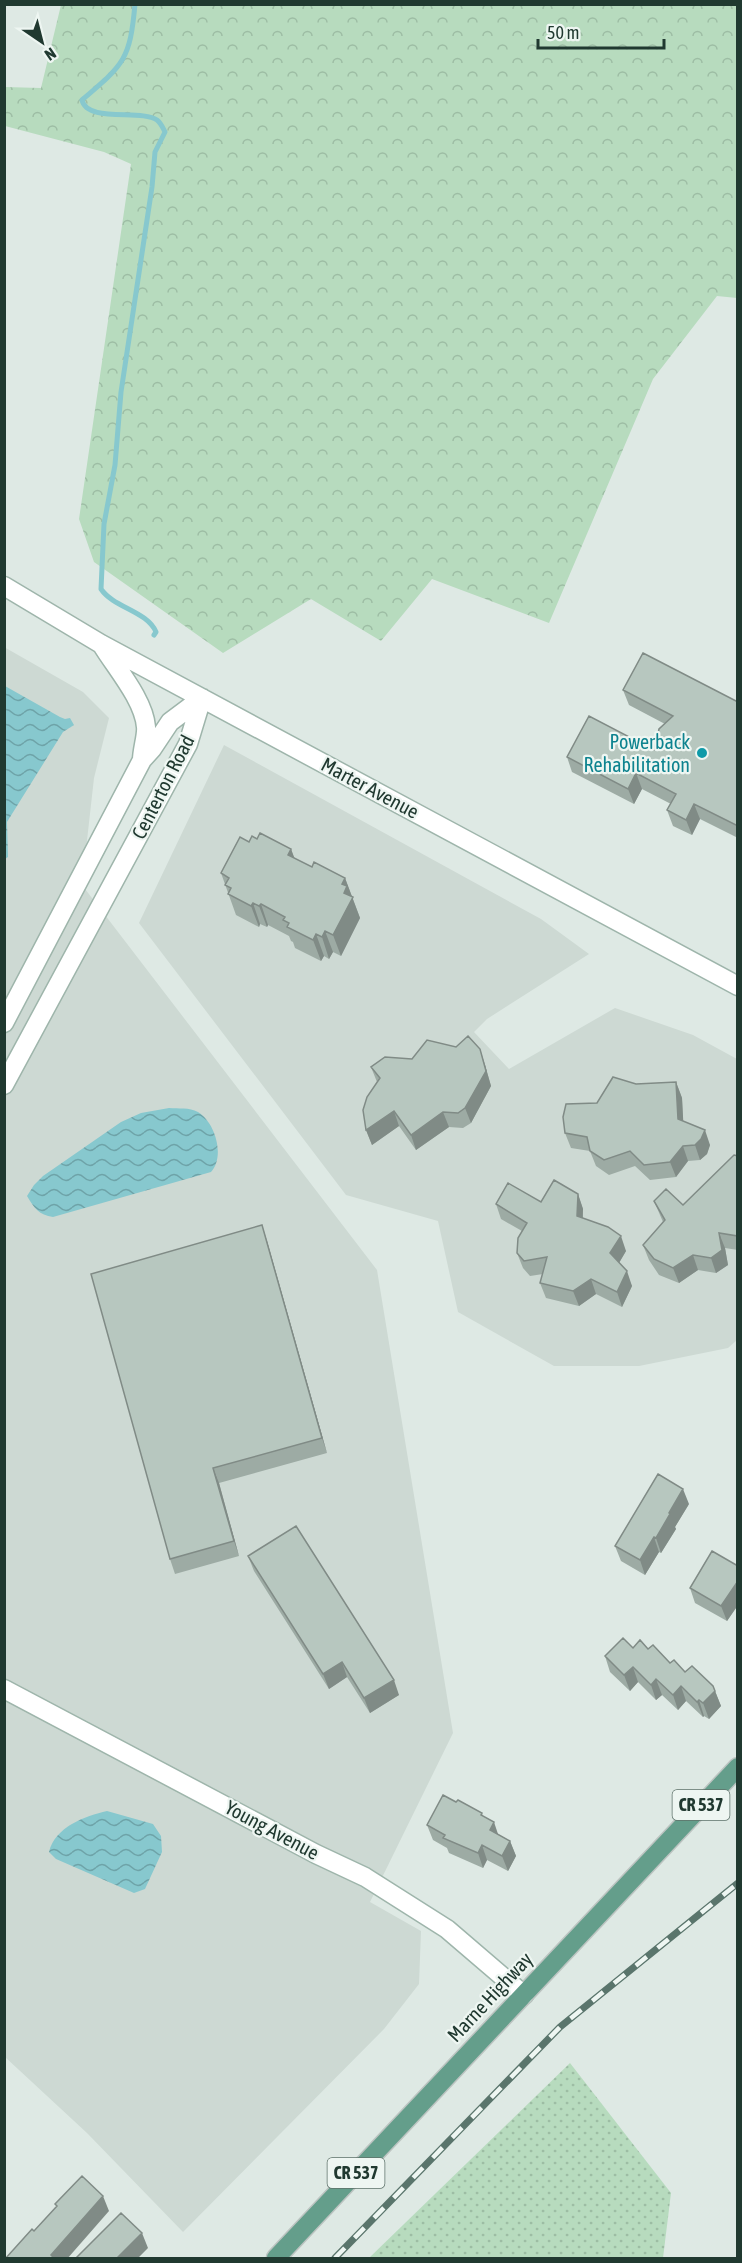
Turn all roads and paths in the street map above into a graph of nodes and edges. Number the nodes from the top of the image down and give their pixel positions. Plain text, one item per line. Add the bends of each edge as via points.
1 (4, 586) edge
2 (101, 644) junction
3 (202, 698) junction
4 (142, 760) junction
5 (738, 986) edge
6 (4, 1023) edge
7 (4, 1085) edge
8 (4, 1689) edge
9 (738, 1767) edge
10 (524, 1995) junction
11 (276, 2259) edge

1 - 2 main road, Marter Avenue
2 - 3 main road, Marter Avenue
2 - 4 main road via 141,711 147,728
3 - 4 main road, Centerton Road via 170,722
3 - 5 main road, Marter Avenue
3 - 7 main road, Centerton Road via 188,744
4 - 6 main road, Centerton Road
8 - 10 main road, Young Avenue via 373,1881 447,1929
9 - 10 main road, Marne Highway / CR 537
10 - 11 main road, Marne Highway / CR 537

